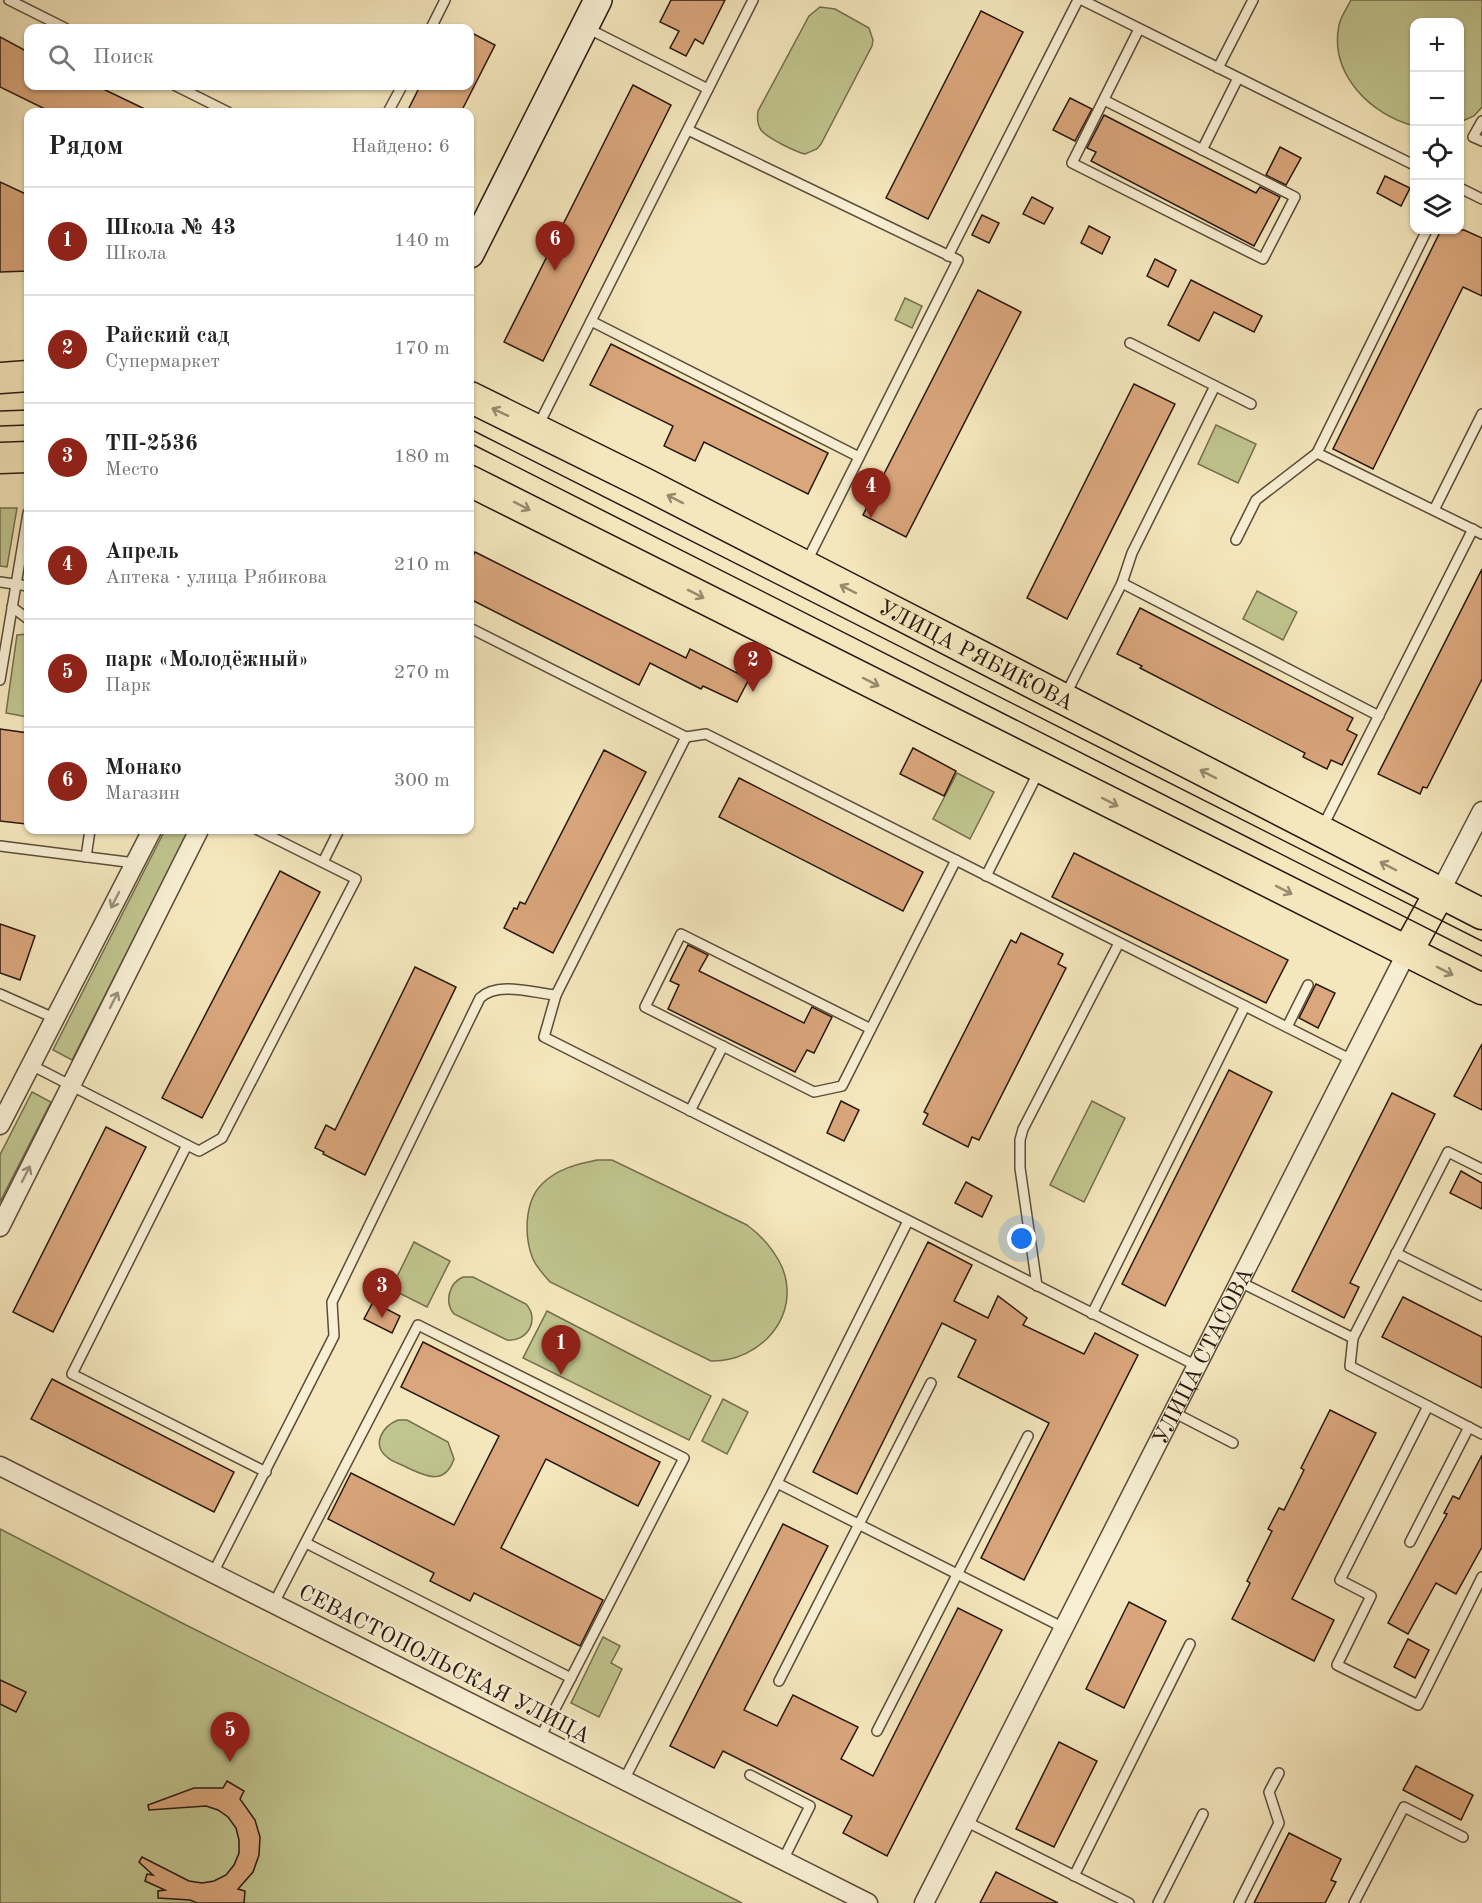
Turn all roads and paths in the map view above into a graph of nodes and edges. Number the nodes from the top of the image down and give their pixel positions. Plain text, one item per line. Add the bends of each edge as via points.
1 (9, 0) edge
2 (445, 0) edge
3 (598, 0) edge
4 (753, 0) edge
5 (1080, 0) edge
6 (1253, 0) edge
7 (56, 24) edge
8 (433, 24) edge
9 (585, 26) junction
10 (1139, 29) junction
11 (1218, 68) junction
12 (1238, 78) junction
13 (708, 89) junction
14 (184, 90) edge
15 (400, 90) edge
16 (1104, 100) junction
17 (220, 108) edge
18 (390, 108) edge
19 (1482, 121) edge
20 (688, 129) junction
21 (1482, 141) edge
22 (1203, 150) junction
23 (1410, 163) edge
24 (1464, 190) edge
25 (1482, 199) edge
26 (1425, 234) edge
27 (474, 246) edge
28 (948, 256) junction
29 (591, 321) junction
30 (1130, 343) dead end
31 (24, 376) edge
32 (0, 378) edge
33 (1215, 386) junction
34 (474, 399) edge
35 (1251, 404) dead end
36 (1482, 414) edge
37 (537, 429) junction
38 (1317, 453) junction
39 (24, 457) edge
40 (860, 457) junction
41 (0, 458) edge
42 (474, 483) edge
43 (1434, 510) junction
44 (1478, 532) edge
45 (24, 537) edge
46 (1236, 540) dead end
47 (805, 566) junction
48 (0, 582) edge
49 (1122, 583) junction
50 (16, 585) junction
51 (24, 586) edge
52 (12, 607) junction
53 (24, 616) edge
54 (474, 630) edge
55 (0, 680) edge
56 (1063, 699) junction
57 (1379, 716) junction
58 (686, 737) junction
59 (1041, 767) junction
60 (1482, 811) edge
61 (1320, 831) junction
62 (89, 834) edge
63 (150, 834) edge
64 (197, 834) edge
65 (266, 834) edge
66 (337, 834) edge
67 (0, 846) edge
68 (86, 857) junction
69 (956, 861) junction
70 (323, 862) junction
71 (135, 863) junction
72 (986, 876) junction
73 (1440, 892) junction
74 (1482, 914) edge
75 (1119, 943) junction
76 (1407, 952) junction
77 (1308, 985) dead end
78 (1482, 989) edge
79 (0, 994) edge
80 (556, 996) junction
81 (1245, 1006) junction
82 (54, 1018) junction
83 (1287, 1027) junction
84 (871, 1029) junction
85 (723, 1046) junction
86 (1352, 1060) junction
87 (31, 1065) junction
88 (71, 1085) junction
89 (690, 1111) junction
90 (0, 1125) edge
91 (187, 1145) junction
92 (1482, 1169) edge
93 (908, 1221) junction
94 (0, 1227) edge
95 (1396, 1253) junction
96 (1240, 1282) junction
97 (1037, 1286) junction
98 (1482, 1296) edge
99 (1092, 1314) junction
100 (1353, 1338) junction
101 (1197, 1366) junction
102 (931, 1383) dead end
103 (1428, 1406) junction
104 (1173, 1412) junction
105 (1469, 1427) junction
106 (1482, 1434) edge
107 (1028, 1436) dead end
108 (1233, 1443) dead end
109 (0, 1466) edge
110 (266, 1472) junction
111 (777, 1483) junction
112 (858, 1524) junction
113 (1410, 1542) dead end
114 (306, 1543) junction
115 (213, 1573) junction
116 (957, 1574) junction
117 (1482, 1578) edge
118 (274, 1604) junction
119 (1064, 1628) junction
120 (1190, 1644) dead end
121 (571, 1678) junction
122 (779, 1681) dead end
123 (878, 1731) dead end
124 (540, 1738) junction
125 (1279, 1773) dead end
126 (750, 1775) dead end
127 (624, 1780) junction
128 (1203, 1814) dead end
129 (965, 1821) junction
130 (1463, 1837) dead end
131 (783, 1860) junction
132 (1074, 1876) junction
133 (868, 1903) edge
134 (924, 1903) edge
135 (1129, 1903) edge
136 (1158, 1903) edge
137 (1239, 1903) edge
138 (1354, 1903) edge

1 - 7 lane
2 - 8 lane
3 - 9 street
4 - 13 lane
5 - 10 lane
5 - 28 lane
6 - 11 lane
9 - 13 lane
9 - 27 street
10 - 11 lane
10 - 16 lane
11 - 12 lane
12 - 22 lane
12 - 23 lane
13 - 20 lane
14 - 17 lane
15 - 18 lane
16 - 22 lane
16 - 22 lane via 1072,163 1263,259 1294,197
19 - 21 lane via 1473,137
20 - 28 lane
20 - 29 lane
24 - 25 lane
26 - 38 lane
28 - 40 lane via 958,260
29 - 37 lane
29 - 40 lane
30 - 33 lane
31 - 32 main road
33 - 35 lane
33 - 49 lane via 1132,553
37 -> 34 main road, УЛИЦА РЯБИКОВА
36 - 43 lane
47 -> 37 main road, УЛИЦА РЯБИКОВА
38 - 43 lane
38 - 46 lane via 1256,500
39 - 41 main road
40 - 47 lane
42 -> 59 main road
43 - 44 lane
44 - 57 lane
45 - 50 lane
56 -> 47 main road, УЛИЦА РЯБИКОВА
48 - 50 lane
49 - 56 lane
49 - 57 lane
50 - 51 lane
50 - 52 lane
52 - 53 lane
52 - 55 lane
54 - 58 lane
61 -> 56 main road, УЛИЦА РЯБИКОВА
57 - 61 lane
58 - 69 lane via 706,734
58 - 80 lane
59 - 72 lane
59 -> 76 main road
60 - 73 street, УЛИЦА СТАСОВА
73 -> 61 main road, УЛИЦА РЯБИКОВА
62 - 68 lane
63 - 71 street
88 -> 64 street
65 - 70 lane
66 - 70 lane
67 - 68 lane
68 - 71 lane
69 - 72 lane
69 - 84 lane
70 - 91 lane via 356,879 222,1138 199,1150
71 -> 82 street
72 - 75 lane
73 - 74 main road, УЛИЦА РЯБИКОВА
73 - 76 main road, УЛИЦА СТАСОВА
75 - 81 lane
75 - 97 lane via 1020,1140 1020,1168
76 -> 78 main road
76 - 86 street, УЛИЦА СТАСОВА
77 - 83 lane
79 - 82 lane
80 - 89 lane via 544,1037
80 - 110 lane via 501,989 488,991 480,998 332,1302 334,1336
81 - 83 lane
81 - 99 lane
82 - 87 street
83 - 86 lane
84 - 85 lane via 842,1086 814,1092
84 - 85 lane via 681,934 645,1007
85 - 89 lane
86 - 96 street, УЛИЦА СТАСОВА
87 - 88 lane
87 - 90 street
88 - 91 lane
94 -> 88 street
89 - 93 lane
91 - 110 lane via 72,1374
92 - 95 lane via 1448,1152
93 - 97 lane
93 - 111 lane
95 - 98 lane
95 - 100 lane
96 - 100 lane
96 - 101 street, УЛИЦА СТАСОВА
97 - 99 lane
99 - 101 lane
100 - 103 lane via 1350,1366
101 - 104 street, УЛИЦА СТАСОВА
102 - 112 lane
103 - 105 lane
103 - 117 lane via 1340,1580 1371,1596 1337,1665 1418,1705
104 - 108 lane
104 - 119 street, УЛИЦА СТАСОВА
105 - 106 lane
105 - 113 lane
107 - 116 lane
109 - 115 street, СЕВАСТОПОЛЬСКАЯ УЛИЦА
110 - 115 lane
111 - 112 lane
111 - 127 lane
112 - 116 lane
112 - 122 lane
114 - 118 lane
114 - 121 lane
114 - 121 lane via 418,1326 684,1458
115 - 118 street, СЕВАСТОПОЛЬСКАЯ УЛИЦА
116 - 119 lane
116 - 123 lane
118 - 124 street, СЕВАСТОПОЛЬСКАЯ УЛИЦА
119 - 129 street, УЛИЦА СТАСОВА
120 - 132 lane
121 - 124 lane
124 - 127 street, СЕВАСТОПОЛЬСКАЯ УЛИЦА
125 - 137 lane via 1269,1792 1279,1823
126 - 131 lane via 810,1806
127 - 131 street, СЕВАСТОПОЛЬСКАЯ УЛИЦА
128 - 136 lane
129 - 132 lane
129 - 134 street, УЛИЦА СТАСОВА
130 - 138 lane via 1404,1807
131 - 133 street, СЕВАСТОПОЛЬСКАЯ УЛИЦА
132 - 135 lane

